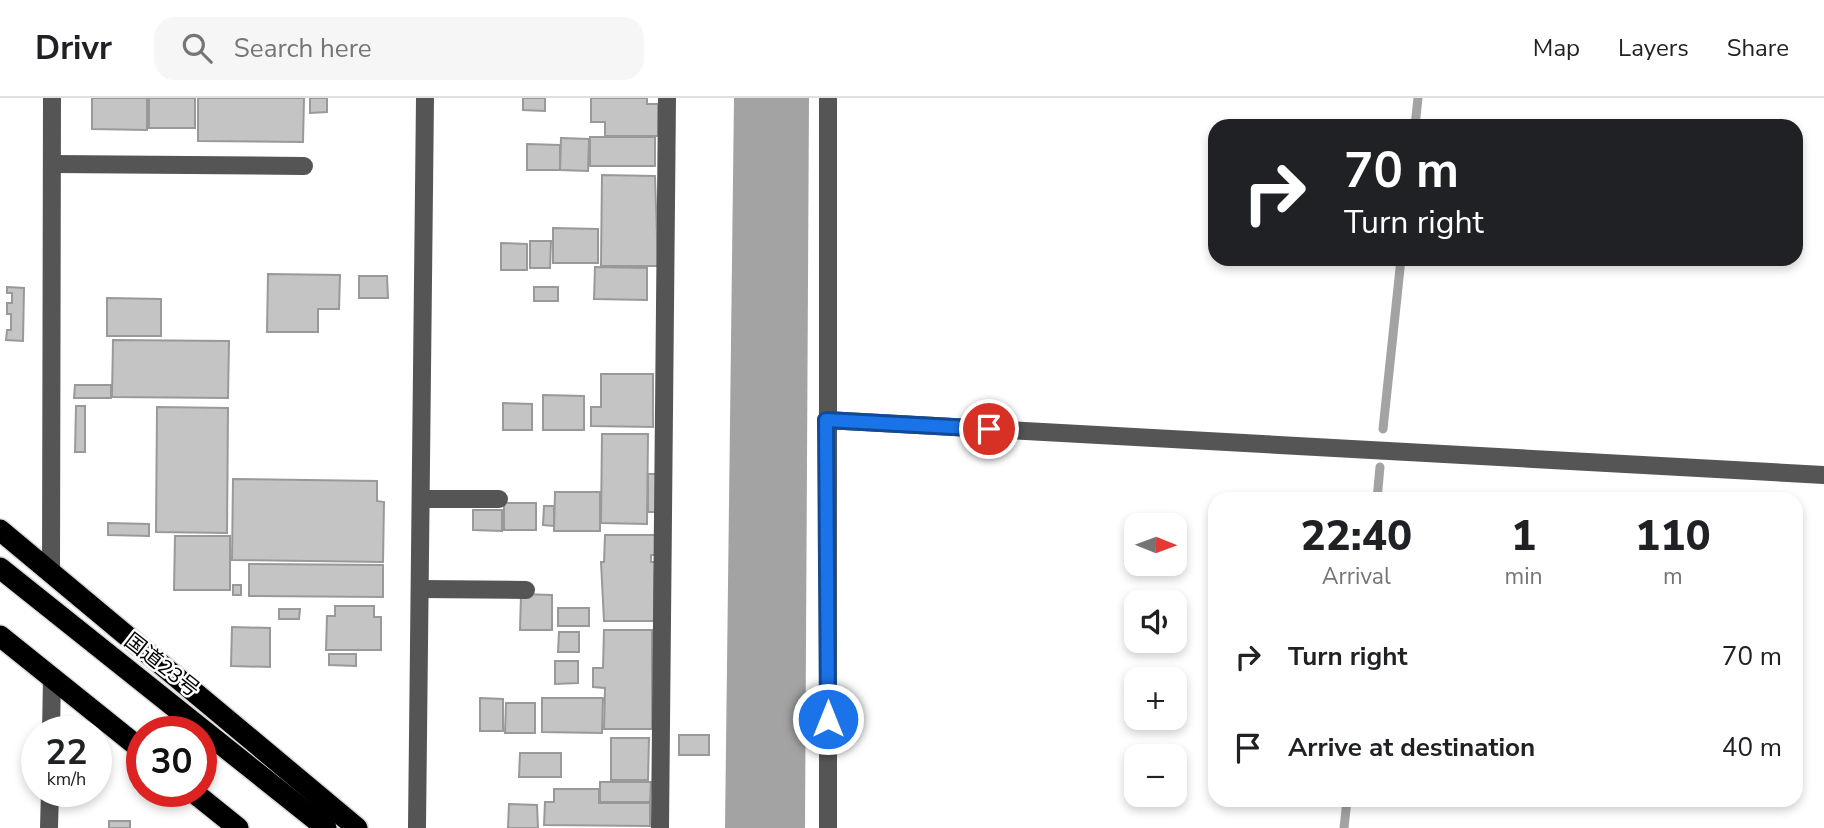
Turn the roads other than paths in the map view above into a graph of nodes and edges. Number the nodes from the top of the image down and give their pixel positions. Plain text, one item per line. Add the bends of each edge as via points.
1 (52, 98) edge
2 (425, 98) edge
3 (667, 98) edge
4 (828, 98) edge
5 (52, 164) junction
6 (304, 166) dead end
7 (826, 420) junction
8 (1824, 475) edge
9 (421, 499) junction
10 (499, 499) dead end
11 (0, 530) edge
12 (0, 568) edge
13 (51, 572) junction
14 (420, 589) junction
15 (526, 590) dead end
16 (0, 636) edge
17 (52, 678) junction
18 (51, 716) edge
19 (126, 737) edge
20 (50, 807) edge
21 (212, 807) edge
22 (417, 827) edge
23 (49, 828) edge
24 (238, 828) edge
25 (326, 828) edge
26 (357, 828) edge
27 (660, 828) edge
28 (828, 828) edge

1 - 5 street
2 - 9 street
3 - 27 street
4 - 7 street
5 - 6 street
5 - 13 street
7 - 8 street
7 - 28 street
9 - 10 street
9 - 14 street
11 - 13 highway
12 - 25 highway, 国道23号
13 - 26 highway
14 - 15 street
14 - 22 street
16 - 17 highway
17 - 18 street
17 - 19 highway
20 - 23 street
21 - 24 highway

